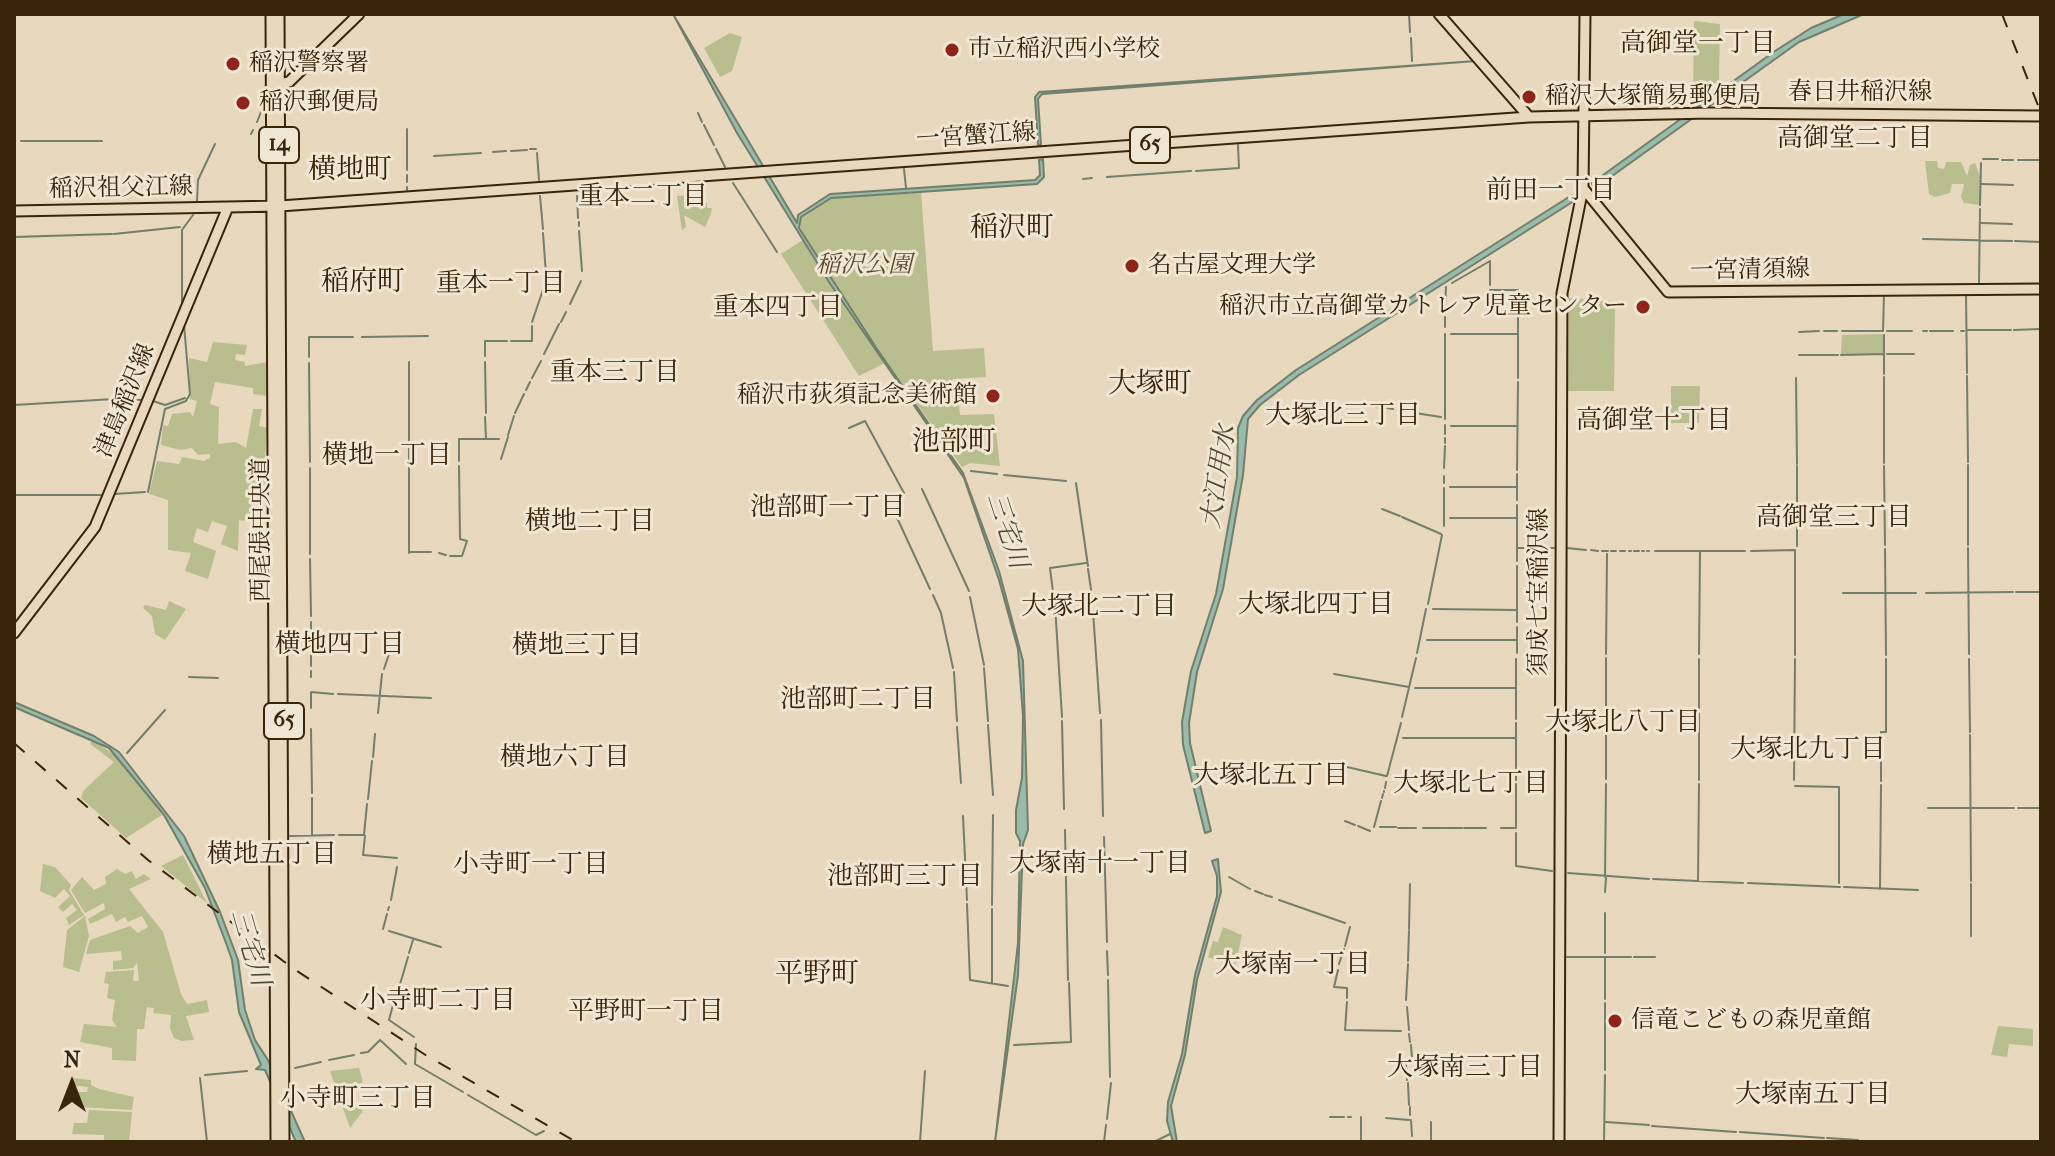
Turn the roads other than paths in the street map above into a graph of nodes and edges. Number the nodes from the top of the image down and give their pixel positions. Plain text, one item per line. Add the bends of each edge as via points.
1 (271, 14) edge
2 (279, 14) edge
3 (359, 14) edge
4 (1439, 14) edge
5 (1585, 14) edge
6 (275, 85) junction
7 (1583, 115) junction
8 (2041, 116) edge
9 (1529, 117) junction
10 (1583, 188) junction
11 (276, 206) junction
12 (228, 207) junction
13 (14, 211) edge
14 (2041, 289) edge
15 (14, 633) edge
16 (284, 1138) edge
17 (276, 1142) edge
18 (1559, 1142) edge

1 - 6 main road, 西尾張中央道 / 14
2 - 6 main road, 西尾張中央道 / 14
3 - 6 main road via 289,82
4 - 9 main road
5 - 7 main road
6 - 11 main road, 西尾張中央道 / 14
7 - 8 main road, 春日井稲沢線
7 - 9 main road, 一宮蟹江線 / 65
7 - 10 main road
9 - 11 main road, 一宮蟹江線 / 65
10 - 14 main road, 一宮清須線 via 1668,292
10 - 18 main road, 須成七宝稲沢線 via 1562,293
11 - 12 main road
11 - 16 main road, 西尾張中央道 / 65
11 - 17 main road, 西尾張中央道 / 65
12 - 13 main road, 稲沢祖父江線
12 - 15 main road, 津島稲沢線 via 95,527

